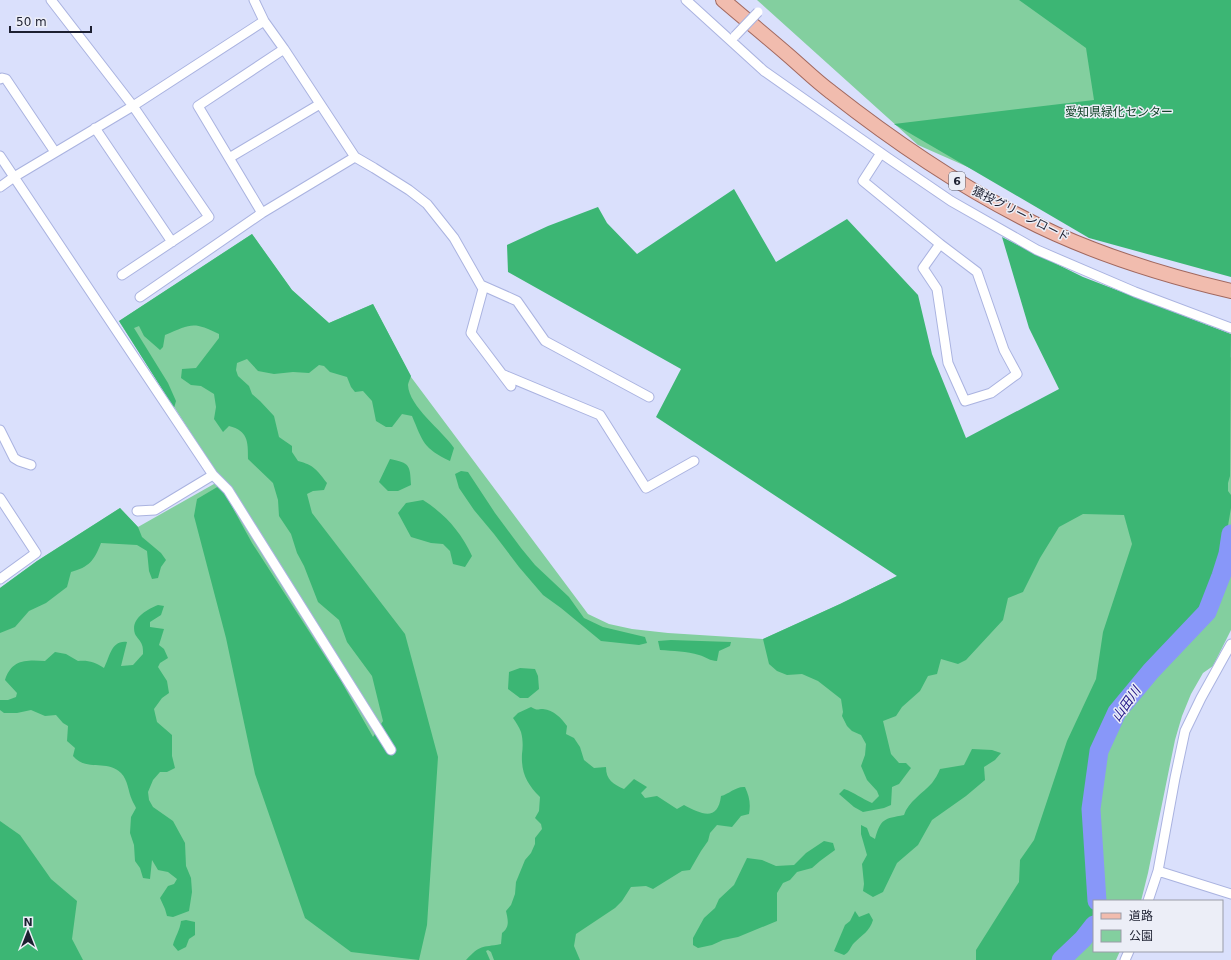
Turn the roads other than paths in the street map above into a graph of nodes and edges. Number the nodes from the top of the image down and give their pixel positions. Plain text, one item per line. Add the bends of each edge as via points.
1 (51, 0) edge
2 (254, 0) edge
3 (686, 0) edge
4 (723, 0) edge
5 (758, 12) dead end
6 (264, 22) junction
7 (714, 25) junction
8 (284, 49) junction
9 (0, 80) edge
10 (320, 104) junction
11 (133, 106) junction
12 (95, 128) junction
13 (55, 152) junction
14 (881, 153) junction
15 (0, 156) edge
16 (355, 157) junction
17 (230, 158) junction
18 (14, 177) junction
19 (0, 187) edge
20 (262, 213) junction
21 (172, 242) junction
22 (940, 244) junction
23 (122, 274) dead end
24 (481, 286) junction
25 (1231, 292) edge
26 (140, 297) dead end
27 (1231, 328) edge
28 (502, 375) junction
29 (511, 386) dead end
30 (649, 397) dead end
31 (0, 430) edge
32 (694, 460) dead end
33 (31, 465) dead end
34 (213, 475) junction
35 (0, 498) edge
36 (137, 511) dead end
37 (0, 579) edge
38 (1231, 644) edge
39 (391, 750) dead end
40 (1158, 871) junction
41 (1231, 894) edge
42 (1148, 900) edge

1 - 11 street
2 - 6 street
3 - 7 street
4 - 25 main road, 猿投グリーンロード / 6 via 830,91 877,127 987,199 1056,234 1141,267
5 - 7 street, bridge via 735,36 719,21
6 - 8 street
6 - 11 street
7 - 14 street via 764,71
8 - 10 street
8 - 17 street via 198,106
9 - 13 street via 6,78
10 - 16 street
10 - 17 street
11 - 12 street
11 - 21 street via 209,217
12 - 13 street
12 - 21 street
13 - 18 street
14 - 22 street via 863,181
14 - 27 street via 951,201 1037,250 1135,292
15 - 18 street
16 - 20 street
16 - 24 street via 427,204 454,238
17 - 20 street
18 - 19 street
18 - 34 street
20 - 26 street
21 - 23 street
22 - 22 street via 923,268 937,289 948,363 965,401 991,393 1017,374 1004,350 977,272
24 - 28 street via 483,289 471,333
24 - 30 street via 517,301 545,341
28 - 29 street
28 - 32 street via 600,415 646,488
31 - 33 street via 14,458
34 - 36 street via 155,510
34 - 39 street via 228,490
35 - 37 street via 36,553
38 - 40 street via 1185,731
40 - 41 street
40 - 42 street

